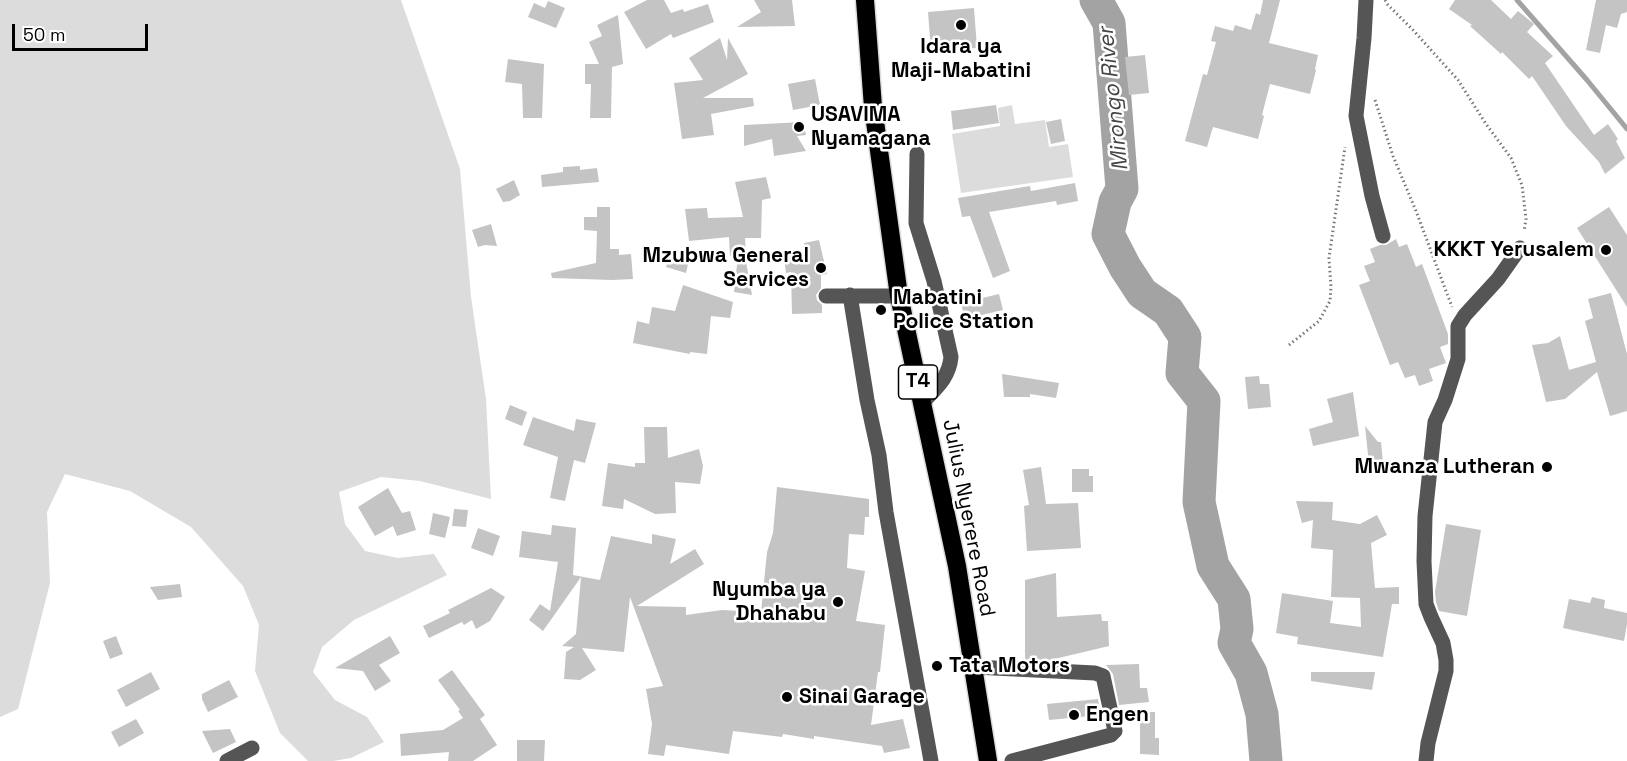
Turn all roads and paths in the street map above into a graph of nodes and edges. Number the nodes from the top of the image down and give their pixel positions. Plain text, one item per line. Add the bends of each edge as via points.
1 (865, 0) edge
2 (1366, 0) edge
3 (1385, 0) edge
4 (1374, 97) dead end
5 (1356, 117) junction
6 (917, 154) dead end
7 (1383, 236) dead end
8 (1520, 248) joint
9 (850, 295) junction
10 (826, 296) dead end
11 (899, 296) junction
12 (1458, 326) junction
13 (1289, 345) dead end
14 (922, 403) junction
15 (974, 668) junction
16 (252, 748) dead end
17 (227, 761) edge
18 (931, 761) edge
19 (988, 761) edge
20 (1012, 761) edge
21 (1426, 761) edge

1 - 11 highway, Julius Nyerere Road / T4 via 873,107
2 - 5 street
3 - 8 path via 1458,81 1511,158 1522,185 1526,219
4 - 12 path
5 - 7 street
5 - 13 path via 1344,151 1329,258 1330,301 1319,321
6 - 14 street via 916,223 951,357 946,377
8 - 12 street
9 - 10 street
9 - 11 street
9 - 18 street
11 - 14 highway, Julius Nyerere Road / T4
12 - 21 street via 1458,359 1435,422 1425,516 1426,604 1446,660
14 - 15 highway, Julius Nyerere Road / T4
15 - 19 highway, Julius Nyerere Road / T4
15 - 20 street via 1103,676 1115,731 1111,735
16 - 17 street

